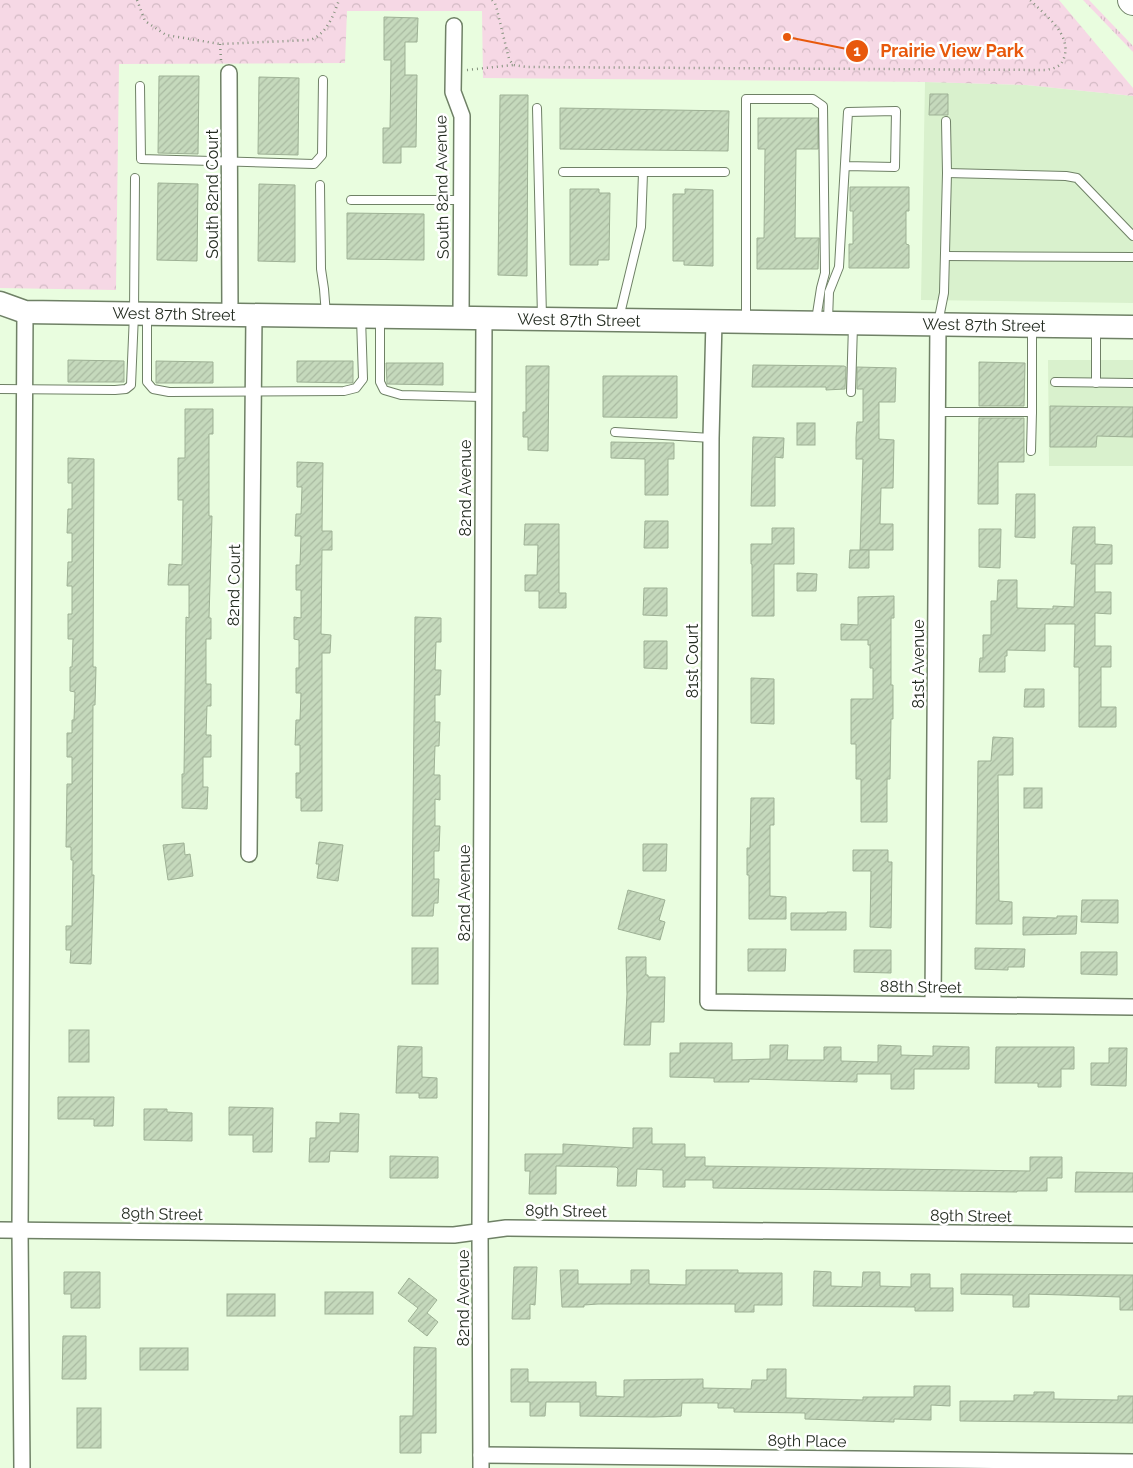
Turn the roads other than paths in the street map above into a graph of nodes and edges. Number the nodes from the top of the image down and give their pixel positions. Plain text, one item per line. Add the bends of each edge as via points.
1 (454, 26) dead end
2 (229, 72) dead end
3 (323, 80) dead end
4 (140, 86) dead end
5 (537, 108) dead end
6 (946, 121) dead end
7 (229, 162) junction
8 (845, 166) junction
9 (563, 172) dead end
10 (725, 172) dead end
11 (643, 173) junction
12 (947, 173) junction
13 (135, 178) dead end
14 (320, 185) dead end
15 (351, 200) dead end
16 (462, 200) junction
17 (1133, 236) edge
18 (945, 256) junction
19 (1133, 257) edge
20 (0, 304) edge
21 (25, 312) junction
22 (141, 314) junction
23 (230, 315) junction
24 (254, 315) junction
25 (326, 316) junction
26 (371, 317) junction
27 (461, 318) junction
28 (484, 318) junction
29 (542, 319) junction
30 (619, 320) junction
31 (714, 321) junction
32 (746, 322) junction
33 (822, 322) junction
34 (853, 323) junction
35 (0, 324) edge
36 (938, 324) junction
37 (1032, 325) junction
38 (1096, 326) junction
39 (1133, 327) edge
40 (1055, 382) dead end
41 (1096, 383) junction
42 (1133, 383) edge
43 (0, 389) edge
44 (24, 389) junction
45 (253, 392) junction
46 (851, 392) dead end
47 (483, 397) junction
48 (938, 412) junction
49 (1032, 412) junction
50 (614, 432) dead end
51 (711, 438) junction
52 (1031, 451) dead end
53 (249, 854) dead end
54 (708, 1002) joint
55 (933, 1004) junction
56 (1133, 1007) edge
57 (0, 1230) edge
58 (20, 1230) junction
59 (480, 1231) junction
60 (1133, 1235) edge
61 (481, 1462) edge
62 (1133, 1462) edge
63 (928, 1464) edge
64 (22, 1468) edge

1 - 16 street, South 82nd Avenue via 453,92 462,116
2 - 7 street, South 82nd Court
3 - 7 lane via 322,155 314,164
4 - 7 lane via 141,159
5 - 29 lane
6 - 12 lane
7 - 23 street, South 82nd Court
8 - 8 lane via 848,112 896,111 895,167
8 - 33 lane via 839,267
9 - 11 lane
10 - 11 lane
11 - 30 lane via 641,227
12 - 17 lane via 1076,178
12 - 18 lane
13 - 22 lane
14 - 25 lane via 321,269
15 - 16 lane
16 - 27 street, South 82nd Avenue
18 - 19 lane
18 - 36 lane via 944,293
20 - 21 main road, West 87th Street
21 - 22 main road, West 87th Street
21 - 35 main road, West 87th Street
21 - 44 street
22 - 23 main road, West 87th Street
22 - 44 lane via 131,385 126,389
22 - 45 lane via 147,382 153,389 168,392
23 - 24 main road, West 87th Street
24 - 25 main road, West 87th Street
24 - 45 street, 82nd Court
25 - 26 main road, West 87th Street
26 - 27 main road, West 87th Street
26 - 45 lane via 363,379 356,388 344,391
26 - 47 lane via 380,382 384,390 401,395
27 - 28 main road, West 87th Street
28 - 29 main road, West 87th Street
28 - 47 street, 82nd Avenue
29 - 30 main road, West 87th Street
30 - 31 main road, West 87th Street
31 - 32 main road, West 87th Street
31 - 51 street, 81st Court
32 - 33 main road, West 87th Street
32 - 33 lane via 746,99 813,99 823,106 825,273 821,288
33 - 34 main road, West 87th Street
34 - 36 main road, West 87th Street
34 - 46 lane
36 - 37 main road, West 87th Street
36 - 48 street, 81st Avenue
37 - 38 main road, West 87th Street
37 - 49 lane
38 - 39 main road, West 87th Street
38 - 41 lane
40 - 41 lane
41 - 42 lane
43 - 44 lane
44 - 58 street
45 - 53 street, 82nd Court
47 - 59 street, 82nd Avenue
48 - 49 lane
48 - 55 street, 81st Avenue
49 - 52 lane
50 - 51 lane
51 - 54 street, 81st Court
54 - 55 street, 88th Street
55 - 56 street, 88th Street
57 - 58 street, 89th Street
58 - 59 street, 89th Street via 454,1235
58 - 64 street
59 - 60 street, 89th Street via 506,1228
59 - 61 street, 82nd Avenue
61 - 63 street, 89th Place
62 - 63 street, 89th Place

